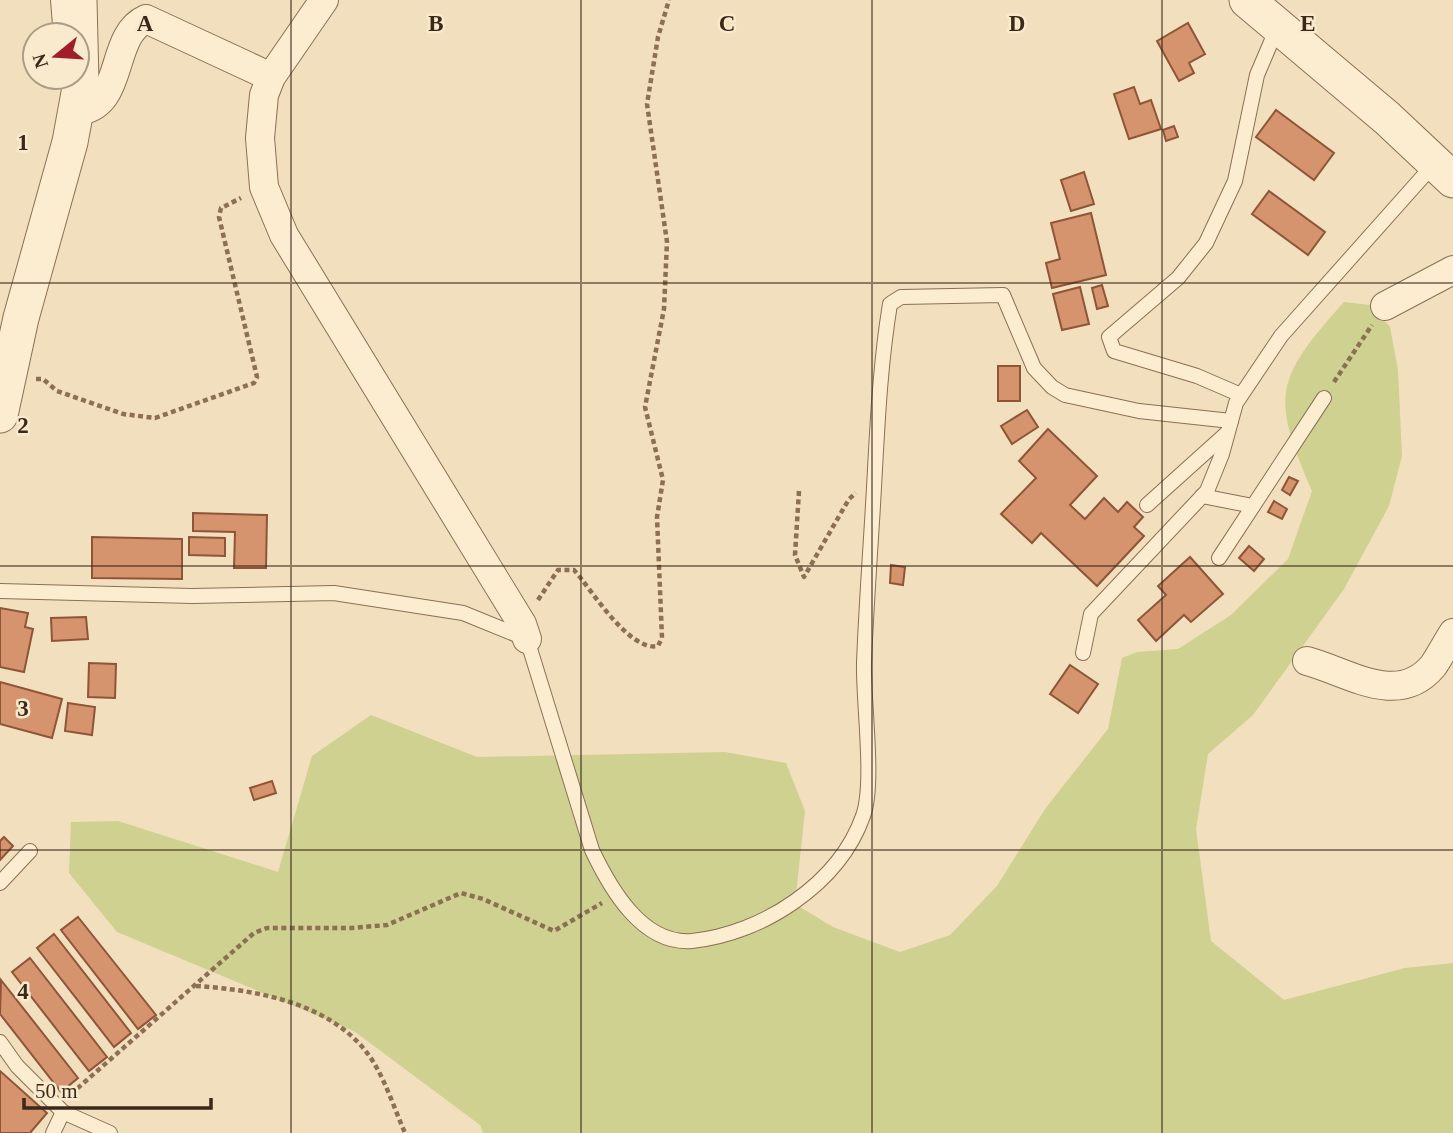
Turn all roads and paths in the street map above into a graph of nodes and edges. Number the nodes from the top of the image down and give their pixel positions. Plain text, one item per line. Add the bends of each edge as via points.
1 (58, 0) edge
2 (79, 0) edge
3 (324, 0) edge
4 (669, 0) edge
5 (1247, 0) edge
6 (60, 21) edge
7 (77, 21) edge
8 (1278, 27) junction
9 (271, 78) junction
10 (79, 91) edge
11 (76, 111) junction
12 (1444, 171) edge
13 (264, 187) junction
14 (1453, 270) edge
15 (1385, 306) joint
16 (1241, 395) junction
17 (1324, 398) joint
18 (4, 399) edge
19 (1229, 426) junction
20 (875, 476) junction
21 (799, 491) dead end
22 (1202, 496) junction
23 (1147, 505) dead end
24 (1253, 506) junction
25 (1219, 558) dead end
26 (0, 591) edge
27 (525, 632) junction
28 (1453, 634) edge
29 (1083, 653) dead end
30 (1307, 661) dead end
31 (30, 852) dead end
32 (0, 883) edge
33 (618, 894) junction
34 (195, 986) junction
35 (0, 1042) edge
36 (61, 1110) junction
37 (53, 1133) edge
38 (110, 1133) edge
39 (405, 1133) edge

1 - 6 lane
2 - 7 street
3 - 9 street
4 - 27 path via 647,104 667,242 664,309 645,407 663,480 657,517 662,638 658,646 649,648 639,643 603,609 574,570 565,568 558,570
5 - 8 street
8 - 12 street
8 - 16 lane via 1257,75 1235,181 1206,243 1178,278 1109,337 1114,351
9 - 11 street via 146,19 131,31 97,107
9 - 13 street via 264,95 260,138
10 - 11 street
11 - 18 street
12 - 16 lane via 1281,337
13 - 18 path via 221,208 219,217 257,377 254,383 155,418 110,410 57,391 43,379
13 - 27 street via 284,234
14 - 15 street
15 - 17 path
16 - 19 lane
17 - 24 lane
19 - 20 lane via 1065,396 1034,368 1003,295 901,297 890,304 882,357
19 - 22 lane via 1222,454
19 - 23 lane
20 - 21 path via 849,499 804,577 795,555
20 - 33 lane via 864,664 867,788 864,815 845,853 817,884 763,920 711,939 681,942 663,935 645,926
22 - 24 lane
22 - 29 lane via 1091,614
24 - 25 lane
26 - 27 lane via 179,596 334,593 463,613
27 - 33 lane via 592,850
28 - 30 street via 1431,668 1394,688
31 - 32 lane
33 - 34 path via 554,931 461,893 387,925 267,928 254,933
34 - 36 path
34 - 39 path via 238,989 309,1008 359,1043
35 - 36 lane
36 - 37 lane
36 - 38 lane

